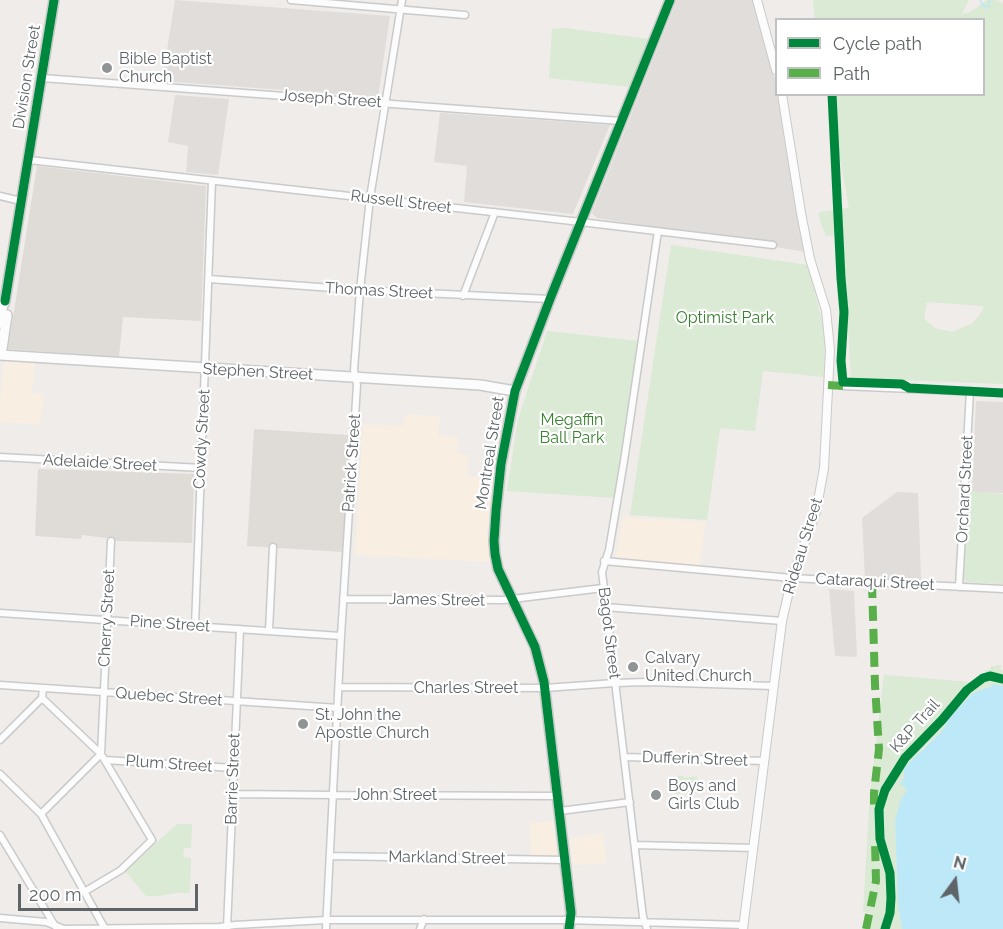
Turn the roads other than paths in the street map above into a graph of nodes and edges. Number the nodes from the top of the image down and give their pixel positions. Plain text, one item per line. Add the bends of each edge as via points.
1 (54, 0) edge
2 (291, 0) edge
3 (402, 0) edge
4 (670, 0) edge
5 (757, 0) edge
6 (400, 9) junction
7 (465, 15) dead end
8 (775, 63) edge
9 (42, 78) junction
10 (782, 96) edge
11 (385, 103) junction
12 (621, 121) junction
13 (29, 160) junction
14 (212, 181) junction
15 (0, 196) edge
16 (370, 198) junction
17 (21, 201) junction
18 (495, 212) junction
19 (581, 222) junction
20 (658, 231) junction
21 (772, 245) dead end
22 (208, 279) junction
23 (360, 290) junction
24 (463, 296) junction
25 (550, 298) junction
26 (5, 302) junction
27 (0, 323) edge
28 (0, 354) edge
29 (205, 369) junction
30 (355, 378) junction
31 (843, 386) dead end
32 (515, 391) junction
33 (970, 392) junction
34 (1003, 393) edge
35 (0, 457) edge
36 (201, 468) junction
37 (111, 541) dead end
38 (273, 547) dead end
39 (604, 561) junction
40 (792, 578) junction
41 (959, 587) junction
42 (603, 588) junction
43 (1003, 589) edge
44 (343, 599) junction
45 (512, 600) junction
46 (605, 607) junction
47 (0, 613) edge
48 (107, 620) junction
49 (782, 621) junction
50 (195, 626) junction
51 (240, 629) junction
52 (269, 631) junction
53 (341, 636) junction
54 (615, 683) junction
55 (0, 685) edge
56 (773, 686) junction
57 (339, 687) junction
58 (43, 688) junction
59 (545, 688) junction
60 (104, 692) junction
61 (42, 698) junction
62 (237, 701) junction
63 (338, 708) junction
64 (0, 740) edge
65 (103, 757) junction
66 (624, 757) junction
67 (765, 761) junction
68 (234, 768) junction
69 (0, 774) edge
70 (232, 794) junction
71 (333, 795) junction
72 (557, 795) junction
73 (630, 802) junction
74 (560, 811) junction
75 (41, 814) junction
76 (0, 835) edge
77 (635, 846) junction
78 (754, 848) junction
79 (330, 856) junction
80 (565, 861) junction
81 (84, 891) junction
82 (0, 918) edge
83 (424, 919) junction
84 (20, 920) junction
85 (327, 920) junction
86 (519, 920) junction
87 (570, 925) edge
88 (646, 926) edge
89 (56, 927) edge
90 (744, 927) edge
91 (227, 928) edge
92 (19, 929) edge
93 (105, 929) edge
94 (326, 929) edge
95 (420, 929) edge
96 (516, 929) edge

1 - 9 main road, Division Street
2 - 6 street
3 - 6 street, Patrick Street
4 - 12 main road, Montreal Street
5 - 8 street
6 - 7 street
6 - 11 street, Patrick Street
9 - 11 street, Joseph Street
9 - 13 main road, Division Street
10 - 40 street, Rideau Street via 810,259 826,310 830,350 824,468 816,512
11 - 12 street, Joseph Street
11 - 16 street, Patrick Street
12 - 19 main road, Montreal Street
13 - 14 street, Russell Street
13 - 17 main road, Division Street
14 - 16 street, Russell Street
14 - 22 street, Cowdy Street
15 - 17 street
16 - 18 street, Russell Street
16 - 23 street, Patrick Street
17 - 26 main road, Division Street
18 - 19 street, Russell Street
18 - 24 street
19 - 20 street, Russell Street
19 - 25 main road, Montreal Street
20 - 21 street, Russell Street
20 - 39 street, Bagot Street via 624,460
22 - 23 street, Thomas Street
22 - 29 street, Cowdy Street
23 - 24 street, Thomas Street
23 - 30 street, Patrick Street
24 - 25 street, Thomas Street
25 - 32 main road, Montreal Street
26 - 27 main road, Division Street
26 - 28 main road, Division Street via 8,310
28 - 29 main road, Stephen Street
29 - 30 main road, Stephen Street
29 - 36 street, Cowdy Street
30 - 32 main road, Stephen Street
30 - 44 street, Patrick Street
31 - 33 street
32 - 45 main road, Montreal Street via 501,464 494,541 498,569
33 - 34 street
33 - 41 street, Orchard Street
35 - 36 street, Adelaide Street
36 - 50 street, Cowdy Street
37 - 48 street, Cherry Street
38 - 52 street
39 - 40 street, Cataraqui Street
39 - 42 street, Bagot Street
40 - 41 street, Cataraqui Street
40 - 49 street, Rideau Street
41 - 43 street, Cataraqui Street
42 - 45 street, James Street
42 - 46 street, Bagot Street
44 - 45 street, James Street
44 - 53 street, Patrick Street
45 - 59 main road, Montreal Street via 535,647
46 - 49 street
46 - 54 street, Bagot Street
47 - 48 street, Pine Street
48 - 50 street, Pine Street
48 - 60 street, Cherry Street
49 - 56 street, Rideau Street
50 - 51 street, Pine Street
51 - 52 street, Pine Street
51 - 62 street, Barrie Street
52 - 53 street, Pine Street
53 - 57 street, Patrick Street
54 - 56 street, Charles Street
54 - 59 street, Charles Street
54 - 66 street, Bagot Street
55 - 58 street, Quebec Street
56 - 67 street, Rideau Street
57 - 59 street, Charles Street
57 - 63 street, Patrick Street
58 - 60 street, Quebec Street
58 - 61 street
59 - 72 main road, Montreal Street
60 - 62 street, Quebec Street
60 - 65 street, Cherry Street
61 - 64 street
61 - 65 street
62 - 63 street, Quebec Street
62 - 68 street, Barrie Street
63 - 71 street, Patrick Street
65 - 68 street, Plum Street
65 - 75 street
65 - 81 street via 152,840 121,870
66 - 67 street, Dufferin Street
66 - 73 street, Bagot Street
67 - 78 street, Rideau Street
68 - 70 street, Barrie Street
69 - 75 street
70 - 71 street, John Street
70 - 91 street, Barrie Street
71 - 72 street, John Street
71 - 79 street, Patrick Street
72 - 74 main road, Montreal Street
73 - 74 street
73 - 77 street, Bagot Street
74 - 80 main road, Montreal Street
75 - 81 street
76 - 89 street
77 - 78 street
77 - 88 street, Bagot Street
78 - 90 street, Rideau Street
79 - 80 street, Markland Street
79 - 85 street, Patrick Street
80 - 87 main road, Montreal Street
81 - 93 street
82 - 84 street
83 - 85 street
83 - 86 street
83 - 95 street
84 - 89 street
84 - 92 street
85 - 91 street
85 - 94 street, Patrick Street
86 - 87 street
86 - 96 street
87 - 88 street
88 - 90 street
89 - 93 street
91 - 93 street

